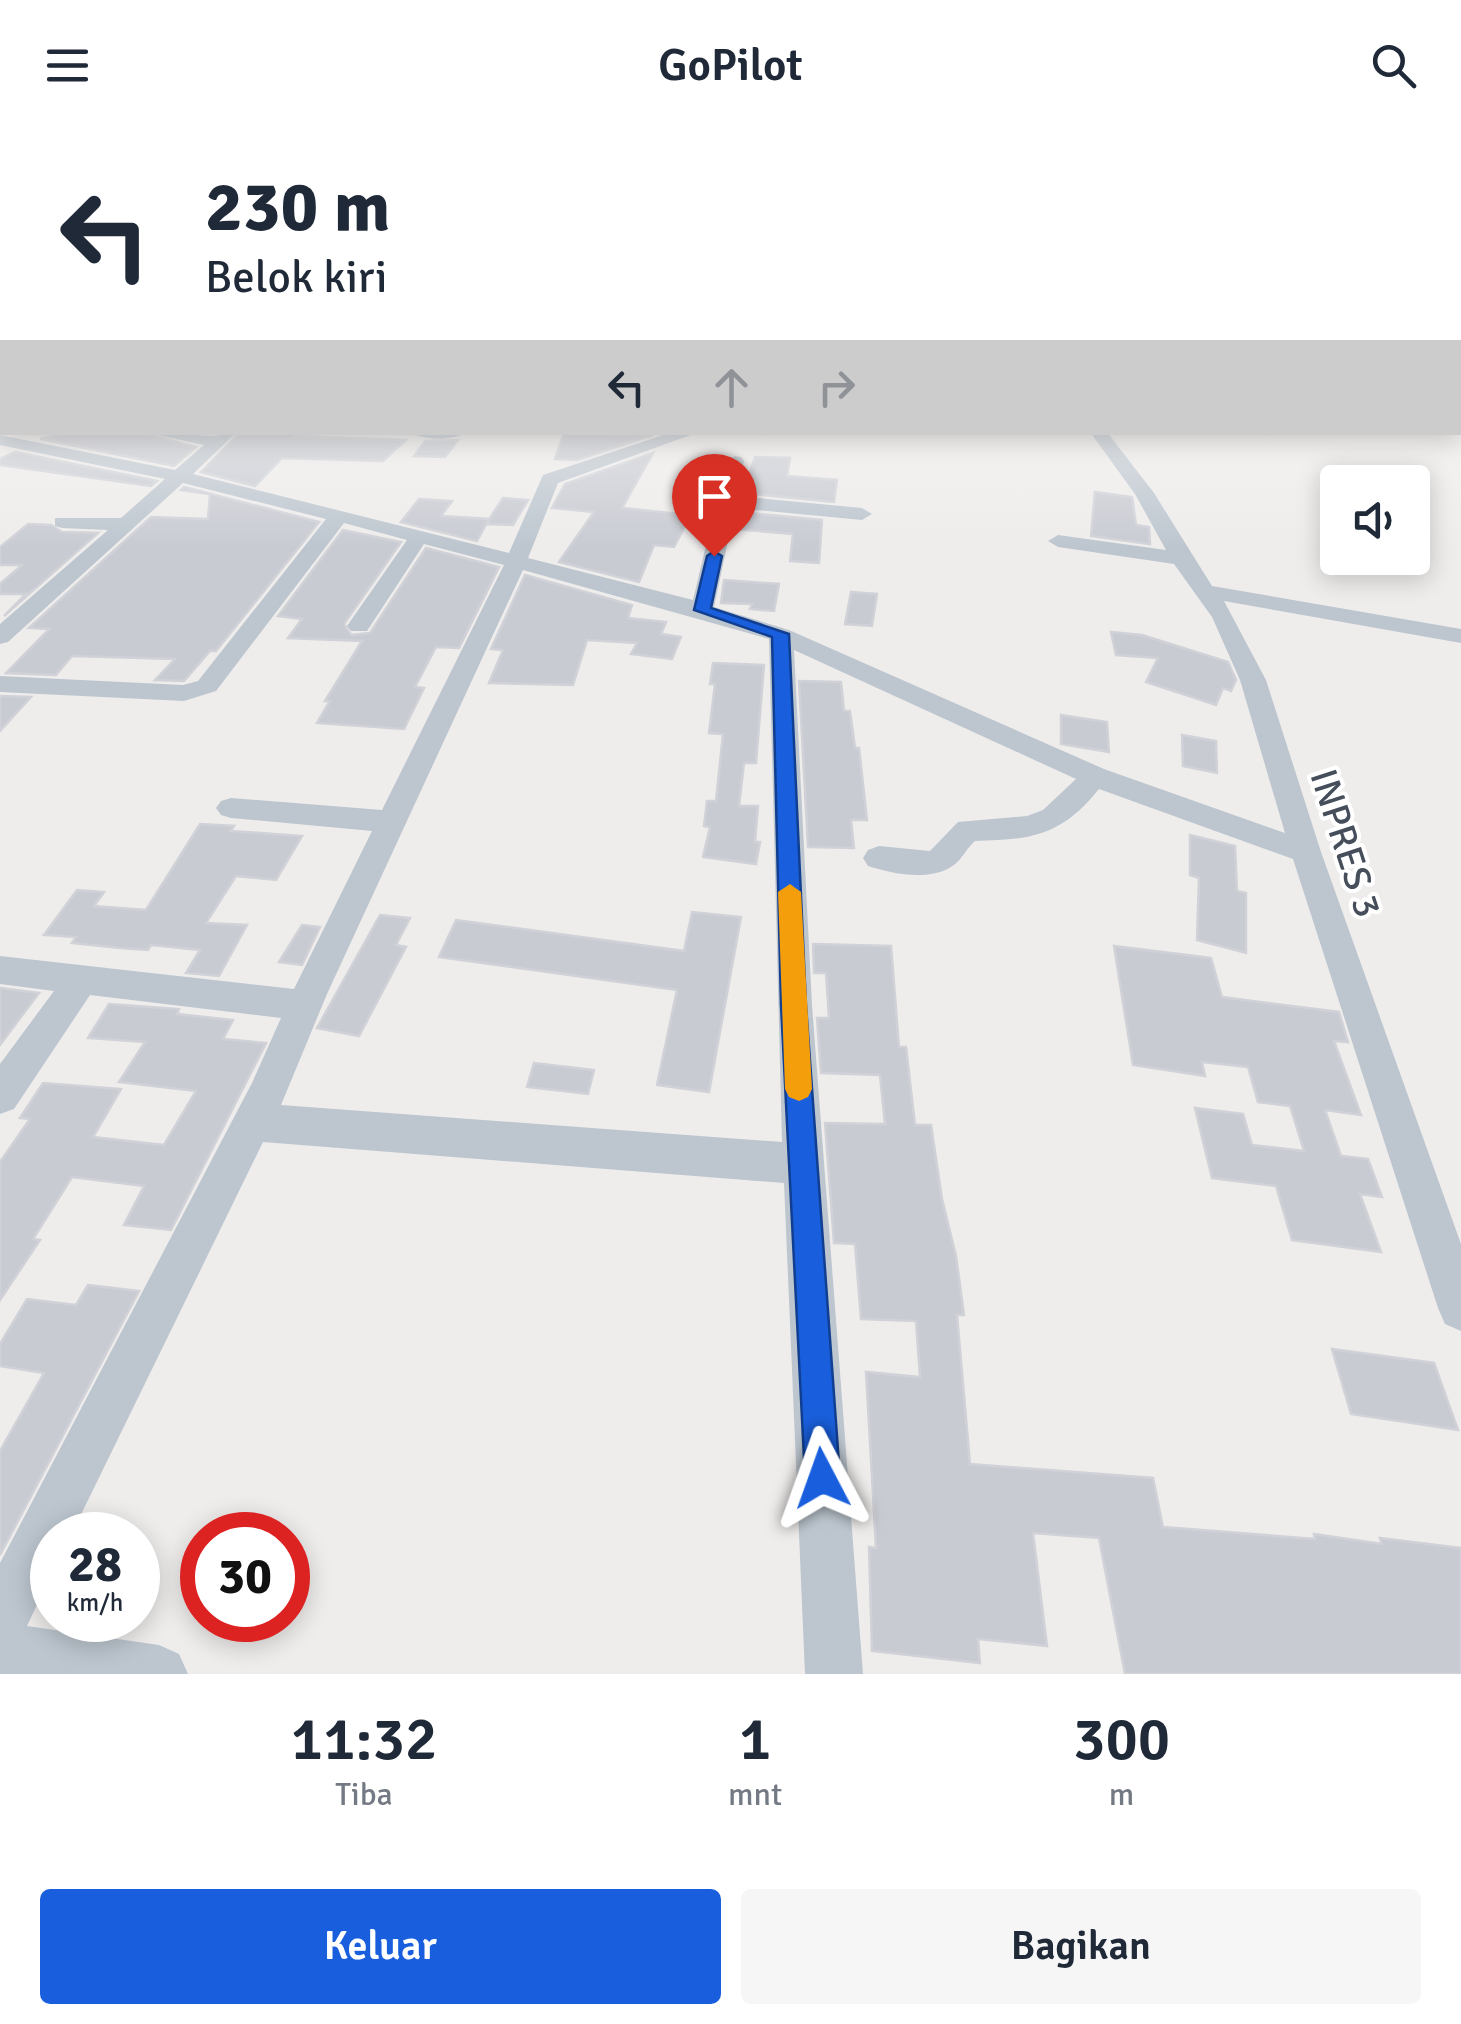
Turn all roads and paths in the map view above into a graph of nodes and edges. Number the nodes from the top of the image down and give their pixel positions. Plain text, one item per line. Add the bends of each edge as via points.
1 (195, 435) edge
2 (684, 435) edge
3 (1100, 435) edge
4 (224, 437) edge
5 (0, 440) edge
6 (735, 461) dead end
7 (177, 476) junction
8 (726, 501) junction
9 (862, 514) dead end
10 (339, 516) junction
11 (62, 522) dead end
12 (124, 524) junction
13 (419, 537) junction
14 (1058, 542) dead end
15 (1181, 559) junction
16 (516, 562) junction
17 (1204, 591) junction
18 (702, 610) junction
19 (360, 626) dead end
20 (781, 634) junction
21 (1461, 636) edge
22 (0, 637) edge
23 (0, 684) edge
24 (1094, 776) junction
25 (231, 808) dead end
26 (392, 822) junction
27 (1306, 852) junction
28 (879, 858) dead end
29 (0, 970) edge
30 (82, 979) junction
31 (304, 1005) junction
32 (0, 1096) edge
33 (253, 1122) junction
34 (803, 1164) junction
35 (1461, 1308) edge
36 (3, 1649) edge
37 (159, 1674) edge
38 (834, 1674) edge

1 - 4 street
2 - 16 street via 551,477
3 - 15 street, INPRES 3 via 1144,493
4 - 7 street
5 - 7 street
6 - 8 street
7 - 10 street
7 - 12 street
8 - 9 street
8 - 18 street
10 - 13 street
10 - 23 street via 202,688 150,693
11 - 12 street
12 - 22 street
13 - 16 street
13 - 19 street
14 - 15 street
15 - 17 street, INPRES 3
16 - 18 street
16 - 26 street
17 - 21 street
17 - 27 street, INPRES 3 via 1253,680
18 - 20 street
20 - 24 street
20 - 34 street
24 - 27 street
24 - 28 street via 1046,824 969,830 932,863
25 - 26 street
26 - 31 street
27 - 35 street, INPRES 3
29 - 30 street
30 - 31 street
30 - 32 street
31 - 33 street
33 - 34 street
33 - 36 street
34 - 38 street
36 - 37 street

